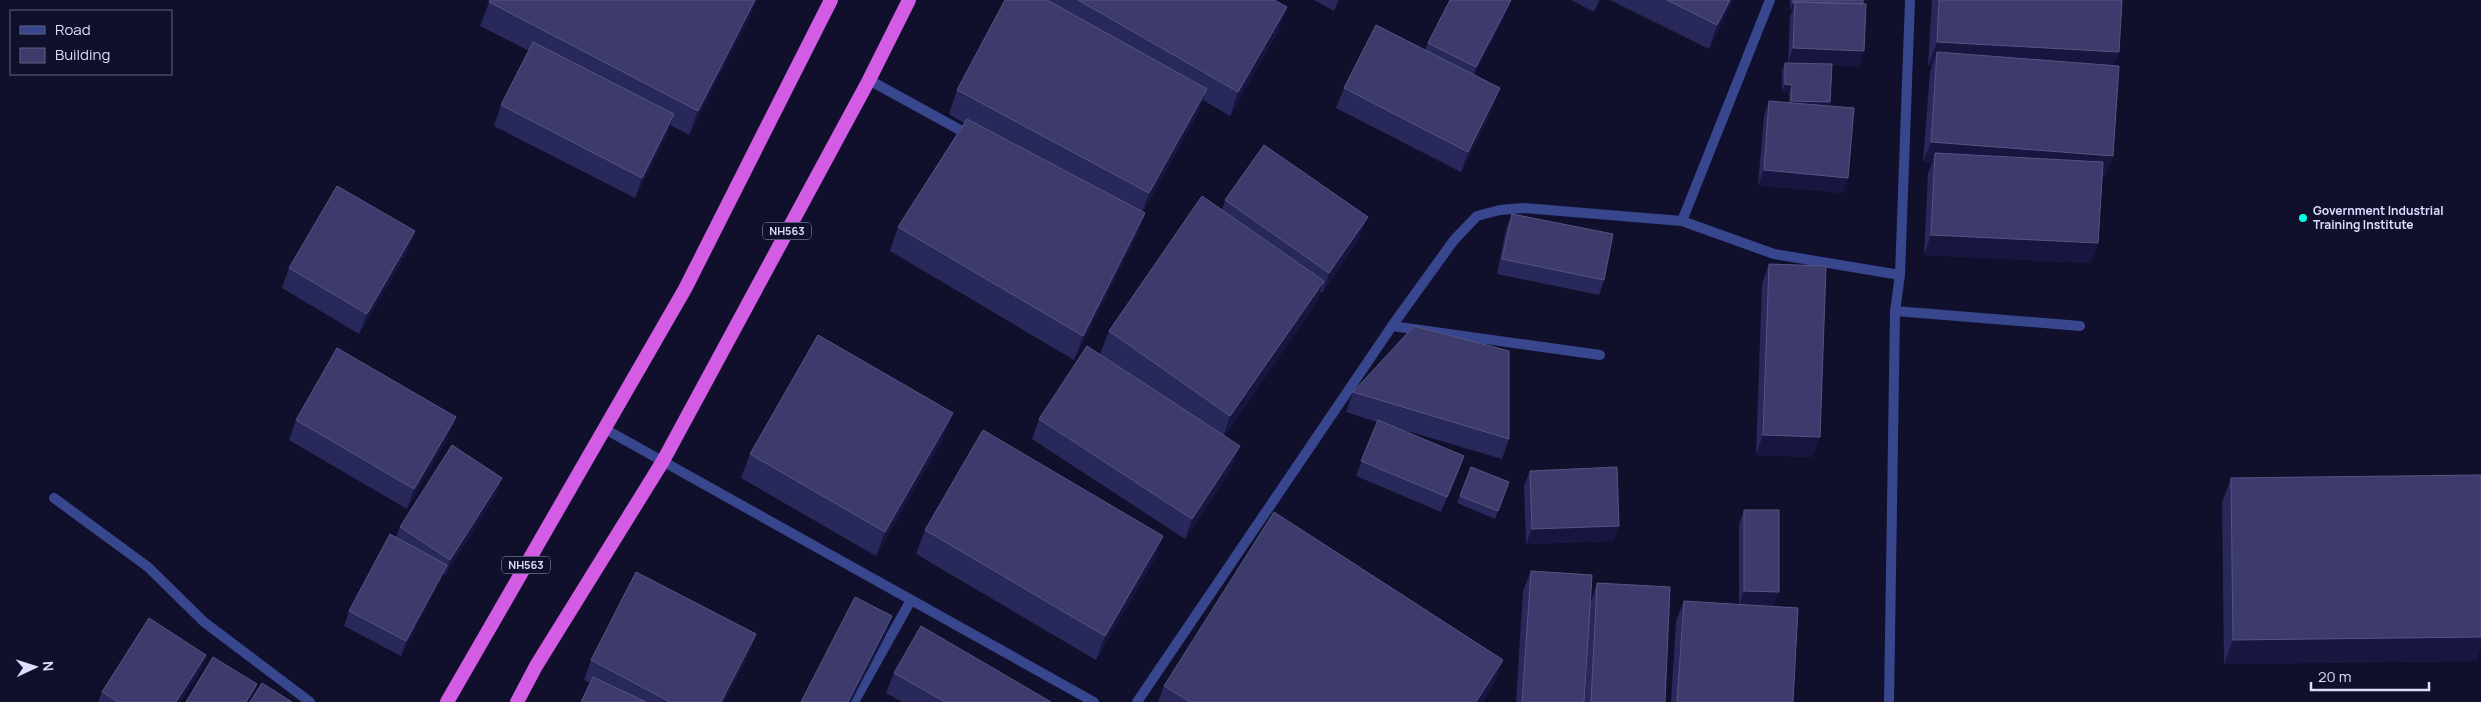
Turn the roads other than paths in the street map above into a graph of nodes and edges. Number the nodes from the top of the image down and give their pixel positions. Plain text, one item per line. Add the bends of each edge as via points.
1 (831, 0) edge
2 (909, 0) edge
3 (1770, 0) edge
4 (1910, 0) edge
5 (869, 80) junction
6 (981, 142) edge
7 (1682, 221) junction
8 (1900, 276) junction
9 (1895, 312) junction
10 (1392, 326) junction
11 (2080, 326) dead end
12 (1600, 355) dead end
13 (605, 428) junction
14 (663, 461) junction
15 (54, 498) dead end
16 (911, 600) junction
17 (310, 702) edge
18 (447, 702) edge
19 (517, 702) edge
20 (854, 702) edge
21 (1094, 702) edge
22 (1137, 702) edge
23 (1888, 702) edge

1 - 13 highway, NH563 via 685,288
2 - 5 highway, NH563
3 - 7 street
4 - 8 street
5 - 6 street
5 - 14 highway, NH563
7 - 8 street via 1774,254
7 - 10 street via 1523,208 1477,216 1454,240
8 - 9 street
9 - 11 street
9 - 23 street
10 - 12 street
10 - 22 street
13 - 14 street
13 - 18 highway, NH563
14 - 16 street
14 - 19 highway, NH563
15 - 17 street via 148,567 204,622
16 - 20 street
16 - 21 street

